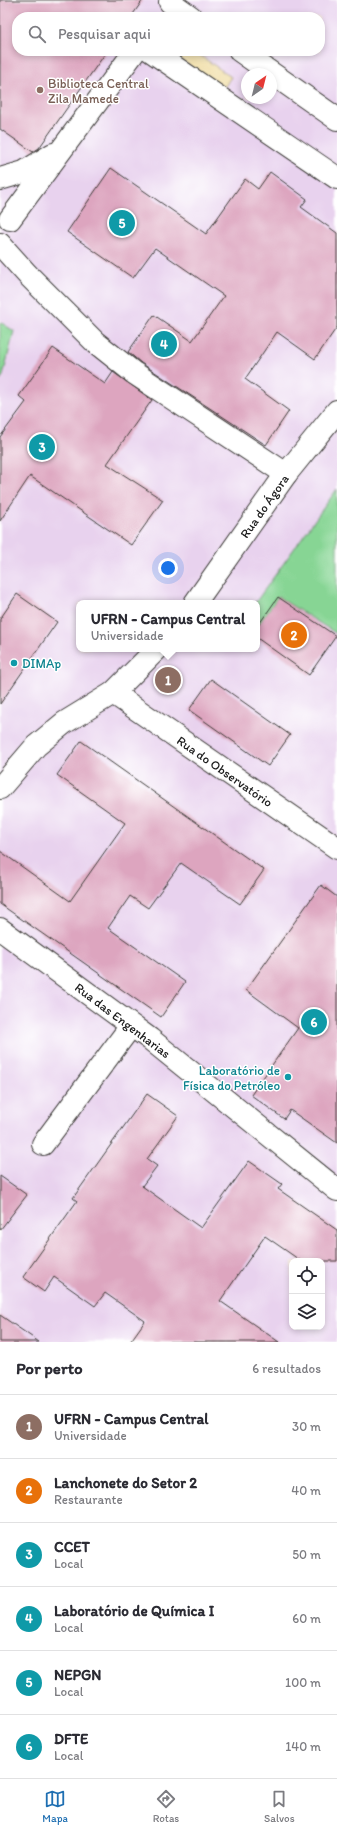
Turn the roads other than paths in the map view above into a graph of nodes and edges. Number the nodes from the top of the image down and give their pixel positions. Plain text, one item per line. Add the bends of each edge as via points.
1 (167, 6) edge
2 (180, 12) edge
3 (131, 56) edge
4 (158, 56) edge
5 (247, 56) edge
6 (337, 119) edge
7 (62, 148) junction
8 (337, 178) edge
9 (0, 180) edge
10 (5, 223) edge
11 (0, 244) edge
12 (337, 412) edge
13 (286, 474) junction
14 (197, 600) edge
15 (154, 652) edge
16 (113, 693) junction
17 (0, 788) edge
18 (337, 848) edge
19 (0, 929) edge
20 (132, 1026) junction
21 (43, 1144) dead end
22 (337, 1190) edge

1 - 2 lane
3 - 7 lane
4 - 8 lane
5 - 6 lane
7 - 9 lane via 24,172
7 - 10 lane
9 - 10 lane via 12,192 14,206
11 - 13 lane via 100,346 134,373
12 - 13 lane, Rua do Ágora
13 - 14 lane, Rua do Ágora
15 - 16 lane
16 - 17 lane via 64,723 36,746
16 - 18 lane, Rua do Observatório
19 - 20 lane, Rua das Engenharias
20 - 21 lane
20 - 22 lane, Rua das Engenharias

